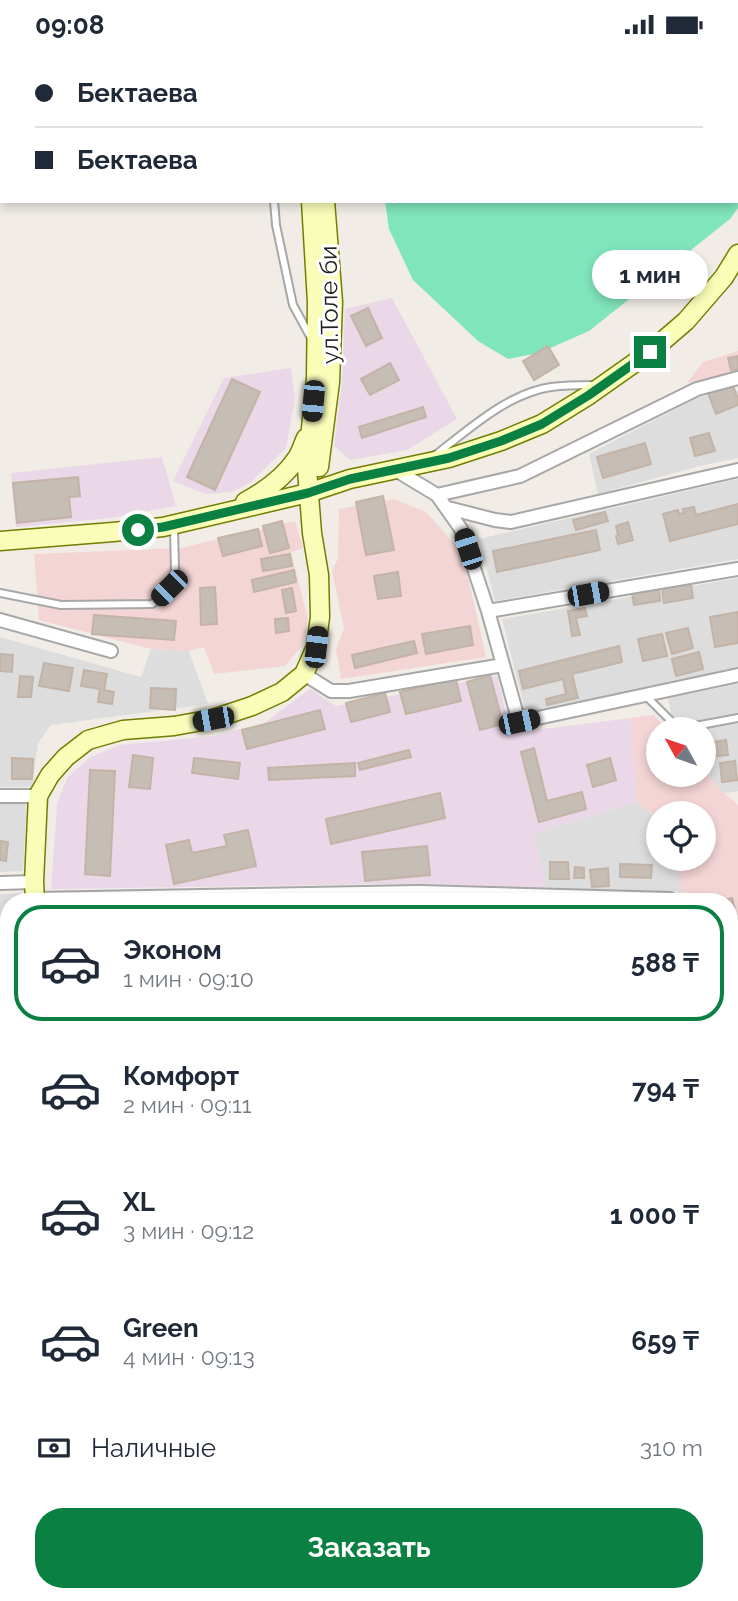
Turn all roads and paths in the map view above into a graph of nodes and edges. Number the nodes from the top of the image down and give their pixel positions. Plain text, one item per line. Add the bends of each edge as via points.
1 (274, 203) edge
2 (311, 203) edge
3 (325, 203) edge
4 (738, 254) edge
5 (317, 348) junction
6 (738, 378) edge
7 (604, 384) junction
8 (311, 425) junction
9 (321, 454) junction
10 (424, 463) junction
11 (394, 469) junction
12 (738, 470) edge
13 (350, 479) junction
14 (308, 493) junction
15 (437, 495) junction
16 (448, 509) junction
17 (227, 512) junction
18 (174, 524) junction
19 (0, 541) edge
20 (738, 569) edge
21 (0, 593) edge
22 (488, 611) junction
23 (0, 620) edge
24 (111, 651) dead end
25 (503, 665) junction
26 (304, 674) junction
27 (738, 675) edge
28 (645, 695) junction
29 (738, 718) edge
30 (0, 796) edge
31 (38, 796) junction
32 (0, 883) edge
33 (32, 893) edge
34 (35, 893) edge

1 - 5 lane via 293,305
2 - 5 main road, ул.Толе би
3 - 9 main road, ул.Толе би via 333,302
4 - 7 main road via 686,321
5 - 8 main road, ул.Толе би
6 - 15 street via 697,389 520,476
7 - 10 main road via 542,424
7 - 10 lane via 550,387 521,396 487,415
8 - 14 main road, ул.Толе би
8 - 17 main road via 297,458 282,476
9 - 13 main road
9 - 14 main road, ул.Толе би
10 - 11 main road
11 - 13 main road
11 - 15 street
12 - 16 street via 511,522
13 - 14 main road
14 - 17 main road
14 - 26 main road via 320,617 316,647
15 - 16 street
16 - 22 street via 461,529
17 - 18 main road
18 - 19 main road
18 - 21 lane via 175,571 169,588 152,604 61,605
20 - 22 street
22 - 25 street
23 - 24 street
25 - 26 street via 349,691 331,691
25 - 28 street via 519,722
26 - 31 main road via 282,692 213,719 123,730 88,740 65,757
27 - 28 street
28 - 29 lane via 679,729
30 - 31 street
31 - 34 main road
32 - 33 street

